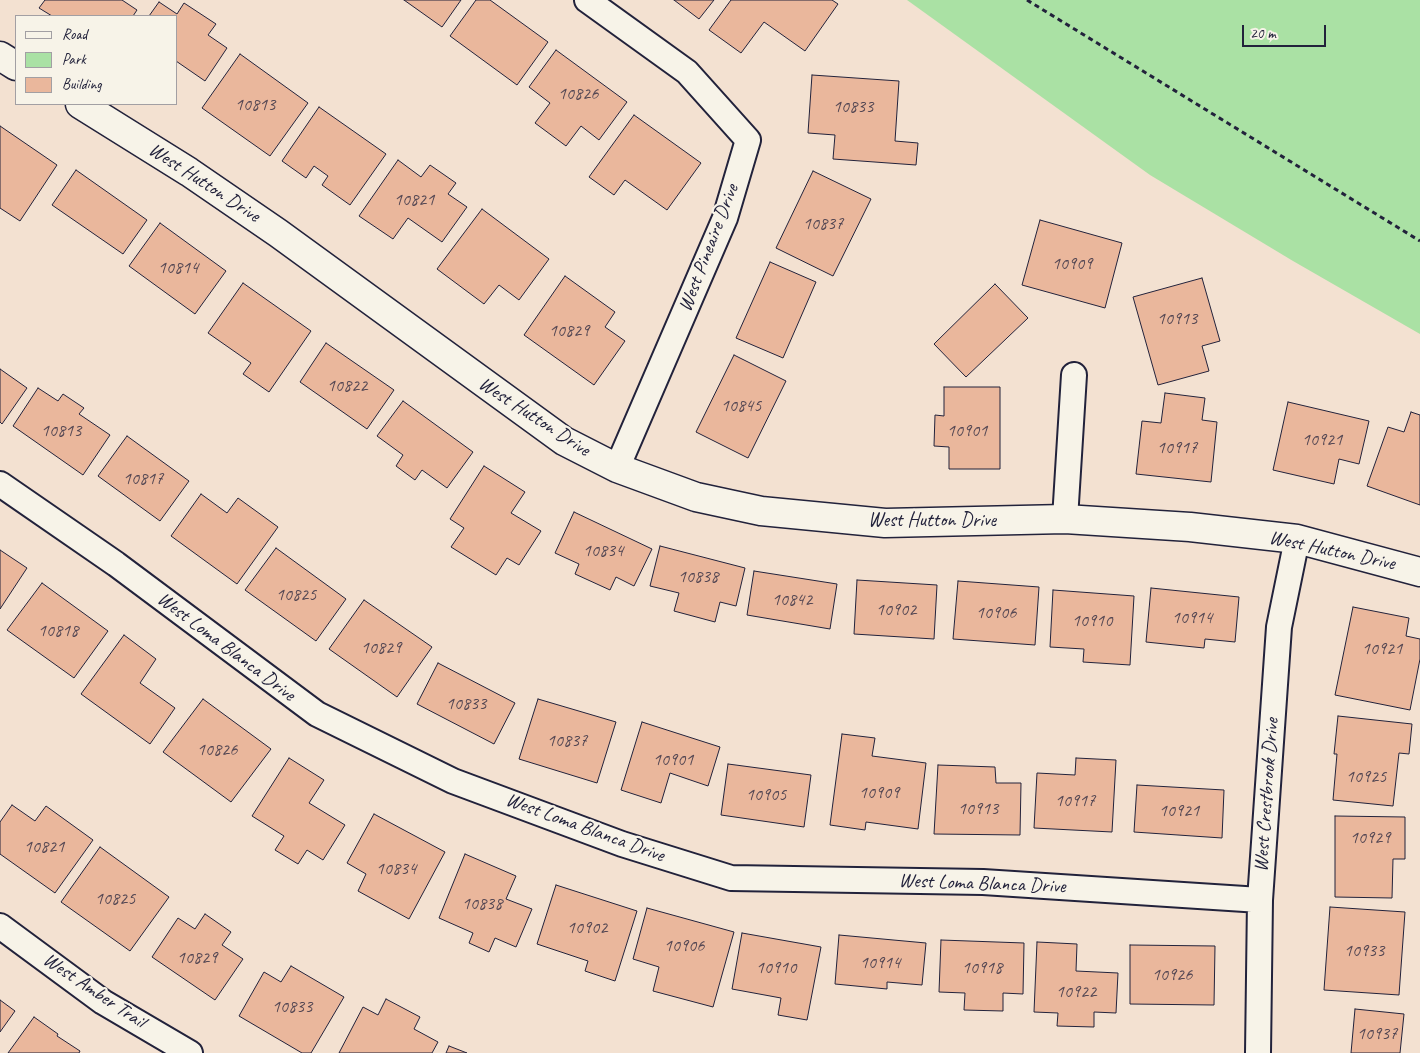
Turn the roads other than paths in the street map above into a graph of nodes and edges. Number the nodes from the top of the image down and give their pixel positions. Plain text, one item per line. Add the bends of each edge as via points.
1 (587, 0) edge
2 (0, 56) edge
3 (15, 65) edge
4 (82, 105) edge
5 (1074, 375) dead end
6 (617, 468) junction
7 (0, 484) edge
8 (1064, 519) junction
9 (1297, 539) junction
10 (1420, 572) edge
11 (1260, 900) junction
12 (0, 926) edge
13 (190, 1053) edge
14 (1258, 1053) edge

1 - 6 street, West Pineaire Drive via 687,72 748,140 725,218
2 - 3 street
4 - 6 street, West Hutton Drive via 278,232 564,441
5 - 8 street
6 - 8 street, West Hutton Drive via 696,498 761,511 822,518 885,523
7 - 11 street, West Loma Blanca Drive via 116,564 317,714 453,780 622,844 731,878 983,882
8 - 9 street, West Hutton Drive via 1190,526
9 - 10 street, West Hutton Drive
9 - 11 street, West Crestbrook Drive via 1279,627
11 - 14 street, West Crestbrook Drive
12 - 13 street, West Amber Trail via 103,1002

